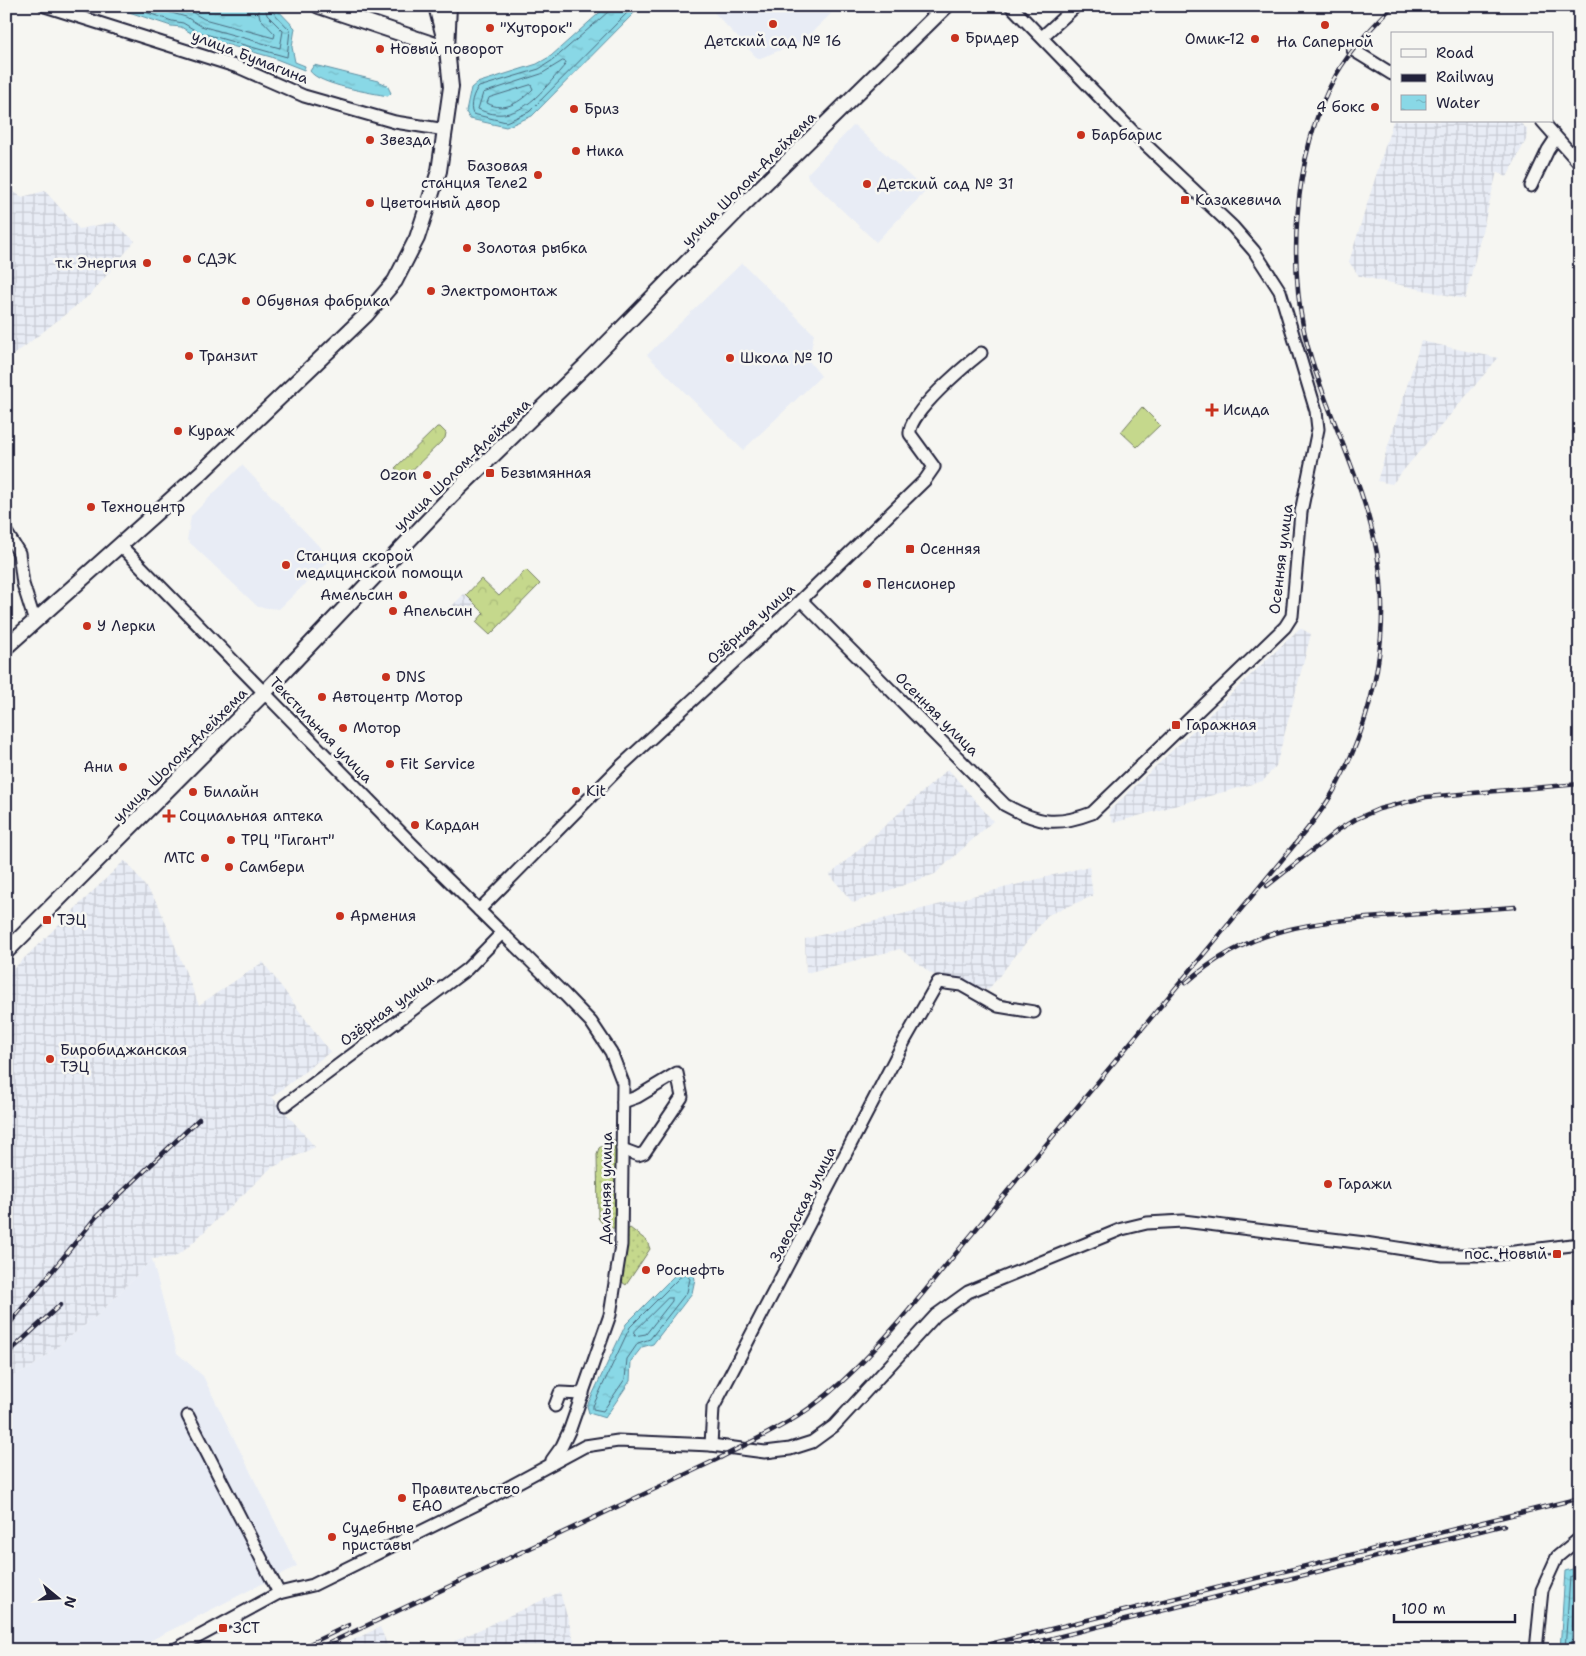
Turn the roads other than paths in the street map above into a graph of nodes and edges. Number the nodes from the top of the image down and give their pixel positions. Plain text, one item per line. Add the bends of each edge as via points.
1 (45, 6) edge
2 (319, 6) edge
3 (436, 6) edge
4 (449, 6) edge
5 (946, 6) edge
6 (1010, 6) edge
7 (1076, 6) edge
8 (1042, 37) junction
9 (447, 49) junction
10 (1353, 50) dead end
11 (1391, 73) edge
12 (1543, 122) edge
13 (446, 130) junction
14 (1556, 138) junction
15 (1579, 160) edge
16 (1531, 186) dead end
17 (982, 353) dead end
18 (6, 532) edge
19 (121, 546) junction
20 (801, 600) junction
21 (37, 624) junction
22 (6, 647) edge
23 (6, 657) edge
24 (264, 693) junction
25 (479, 910) junction
26 (502, 933) junction
27 (6, 952) edge
28 (1034, 1012) dead end
29 (623, 1102) junction
30 (285, 1105) dead end
31 (622, 1149) junction
32 (1580, 1244) edge
33 (582, 1394) junction
34 (555, 1406) dead end
35 (188, 1416) dead end
36 (570, 1429) junction
37 (594, 1443) junction
38 (711, 1445) junction
39 (540, 1469) junction
40 (1580, 1538) edge
41 (279, 1592) junction
42 (174, 1650) edge
43 (1536, 1650) edge

1 - 13 street, улица Бумагина via 238,67 304,96 395,122
2 - 9 main road
3 - 9 main road
4 - 9 main road
5 - 24 main road, улица Шолом-Алейхема via 452,495
6 - 8 street, Осенняя улица
7 - 8 street
8 - 20 street, Осенняя улица via 1143,142 1233,227 1254,251 1280,291 1316,411 1318,429 1301,512 1292,616 1285,627 1092,813 1052,822 1029,818 1005,804
9 - 13 main road via 451,87
10 - 11 street
12 - 14 street
13 - 19 main road via 439,171 417,238 402,270 383,298 243,434
14 - 15 street
14 - 16 street
17 - 20 street, Озёрная улица via 957,372 910,427 910,434 934,467 931,473
18 - 21 street via 19,553 22,584
19 - 21 main road
19 - 24 street, Текстильная улица
20 - 25 street, Озёрная улица via 620,767
21 - 22 main road
21 - 23 main road
24 - 25 street, Текстильная улица
24 - 27 main road, улица Шолом-Алейхема
25 - 26 street, Текстильная улица
26 - 29 street, Дальняя улица via 591,1022 611,1052 622,1084
26 - 30 street, Озёрная улица via 467,970
28 - 38 street, Заводская улица via 998,1006 960,985 938,982 714,1408
29 - 31 street, Дальняя улица
29 - 31 street via 677,1073 682,1097 644,1153 638,1155
31 - 33 street, Дальняя улица via 621,1245 610,1315
32 - 38 street via 1490,1255 1443,1255 1183,1221 1148,1223 1122,1229 968,1292 936,1315 834,1426 812,1442 765,1452
33 - 34 street via 560,1393
33 - 36 street, Дальняя улица
35 - 41 street
36 - 37 street via 580,1441
36 - 39 street, Дальняя улица via 556,1455
37 - 38 street
37 - 39 street
39 - 41 street via 484,1501 313,1585
40 - 43 street via 1556,1557 1542,1590
41 - 42 street

